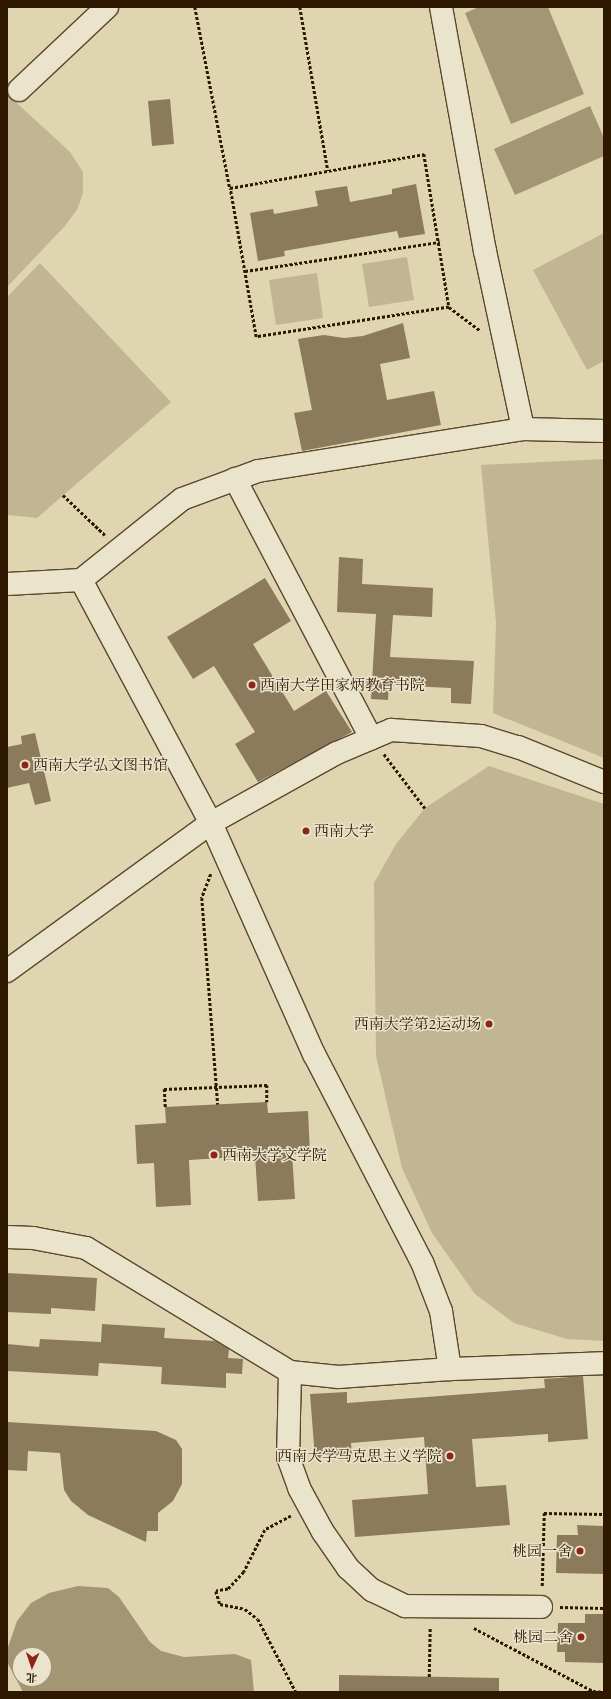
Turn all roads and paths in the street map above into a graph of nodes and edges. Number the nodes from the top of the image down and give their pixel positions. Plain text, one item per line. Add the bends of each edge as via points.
1 (107, 7) edge
2 (195, 7) edge
3 (300, 7) edge
4 (441, 7) edge
5 (19, 90) dead end
6 (328, 171) junction
7 (230, 188) junction
8 (440, 242) junction
9 (245, 272) junction
10 (449, 307) junction
11 (507, 351) junction
12 (523, 429) junction
13 (604, 431) edge
14 (235, 479) junction
15 (63, 496) dead end
16 (122, 550) junction
17 (81, 580) junction
18 (7, 584) edge
19 (371, 738) junction
20 (604, 782) edge
21 (425, 808) dead end
22 (211, 823) junction
23 (220, 847) junction
24 (7, 971) edge
25 (217, 1086) junction
26 (267, 1102) dead end
27 (218, 1104) dead end
28 (165, 1107) dead end
29 (7, 1237) edge
30 (604, 1362) edge
31 (450, 1370) junction
32 (290, 1372) junction
33 (308, 1506) junction
34 (604, 1514) edge
35 (430, 1606) junction
36 (462, 1607) junction
37 (541, 1607) junction
38 (604, 1608) edge
39 (430, 1677) dead end
40 (296, 1692) edge
41 (593, 1692) edge
42 (604, 1692) edge

1 - 5 lane
2 - 7 path
3 - 6 path
4 - 11 lane
6 - 7 path
6 - 8 path via 424,154
7 - 9 path
8 - 9 path
8 - 10 path
9 - 10 path via 256,337
10 - 11 path
11 - 12 lane
12 - 13 lane
12 - 14 lane via 258,470
14 - 16 lane via 182,499
14 - 19 lane
15 - 16 path
16 - 17 lane
17 - 18 lane
17 - 22 lane
19 - 20 lane via 391,730 481,736 518,747
19 - 21 path
19 - 22 lane via 337,753
22 - 23 lane
22 - 24 lane
23 - 25 path via 202,898
23 - 31 lane via 314,1054 422,1262 441,1311
25 - 26 path via 267,1085
25 - 27 path
25 - 28 path via 164,1089
29 - 32 lane via 33,1238 86,1248
30 - 31 lane
31 - 32 lane via 339,1377
32 - 33 lane via 288,1457
33 - 35 lane via 348,1568 372,1590 405,1606
33 - 40 path via 265,1530 244,1572 228,1588 216,1591 220,1604 245,1609 258,1619
34 - 37 path via 544,1513
35 - 36 lane
35 - 39 path
36 - 37 lane
36 - 41 path via 462,1622
37 - 38 path
41 - 42 path

